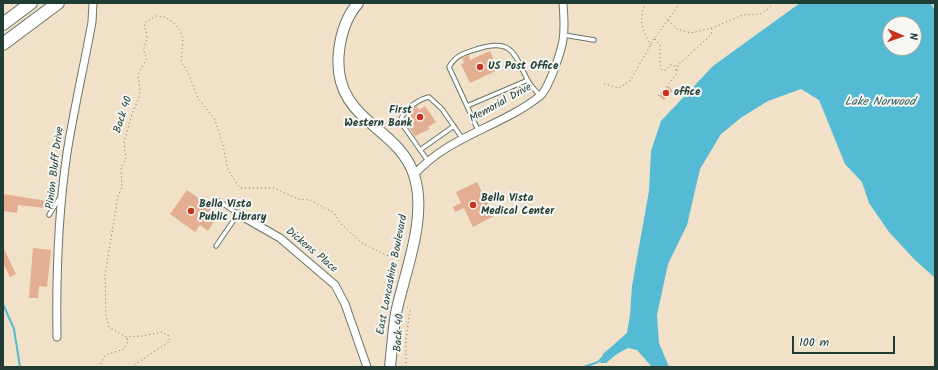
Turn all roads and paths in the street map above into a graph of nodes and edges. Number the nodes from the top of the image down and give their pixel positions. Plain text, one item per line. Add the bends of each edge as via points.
1 (31, 3) edge
2 (58, 3) edge
3 (93, 3) edge
4 (358, 3) edge
5 (563, 3) edge
6 (646, 3) edge
7 (680, 3) edge
8 (773, 3) edge
9 (668, 19) junction
10 (3, 24) edge
11 (712, 28) junction
12 (563, 35) junction
13 (654, 38) junction
14 (594, 40) dead end
15 (3, 44) edge
16 (651, 45) junction
17 (676, 70) junction
18 (528, 80) junction
19 (604, 84) dead end
20 (540, 96) junction
21 (658, 96) dead end
22 (467, 106) junction
23 (454, 126) junction
24 (478, 130) junction
25 (462, 138) junction
26 (420, 150) junction
27 (428, 161) junction
28 (414, 175) junction
29 (62, 195) junction
30 (219, 201) dead end
31 (238, 214) junction
32 (49, 215) dead end
33 (216, 246) dead end
34 (400, 265) dead end
35 (402, 305) dead end
36 (126, 337) junction
37 (57, 338) dead end
38 (98, 367) edge
39 (131, 367) edge
40 (368, 367) edge
41 (390, 367) edge
42 (406, 367) edge

1 - 10 main road
2 - 15 main road
3 - 29 street, Pinion Bluff Drive via 91,29 67,154
4 - 28 main road, East Lancashire Boulevard via 345,24 340,43 338,60 345,92 359,114 405,158
5 - 12 street, Memorial Drive
6 - 16 path via 642,9 642,27
7 - 9 path
8 - 11 path via 760,14 743,15
9 - 11 path via 677,29 691,33
9 - 13 path
11 - 17 path via 711,34
12 - 14 lane
12 - 20 street, Memorial Drive via 550,78
13 - 16 path
13 - 17 path via 660,45 662,70 674,65
16 - 19 path via 630,81 619,88
17 - 21 path via 676,75
18 - 20 lane
18 - 22 lane
18 - 22 lane via 513,52 503,46 492,44 461,54 449,67
20 - 24 street, Memorial Drive
22 - 24 lane
23 - 25 lane
23 - 26 lane
23 - 26 lane via 436,103 429,97 424,98 406,111 401,120
24 - 25 street, Memorial Drive
25 - 27 street, Memorial Drive
26 - 27 lane
27 - 28 street, Memorial Drive
28 - 41 main road, East Lancashire Boulevard via 418,211 396,313
29 - 32 lane
29 - 37 street, Pinion Bluff Drive via 57,275
30 - 31 lane
31 - 33 lane
31 - 40 street, Dickens Place via 280,238 335,285 345,304
34 - 36 path, Back 40 via 396,258 362,243 327,208 274,188 240,188 228,170 215,120 198,98 182,62 183,40 180,30 165,17 156,16 144,23 147,38 144,52 147,58 138,75 139,98 124,142 126,159 121,167 122,188 118,196 105,275 106,316 109,327
35 - 42 path, Back 40 via 410,310
36 - 38 path via 128,342 124,349 106,356
36 - 39 path via 162,332 168,335 170,341

